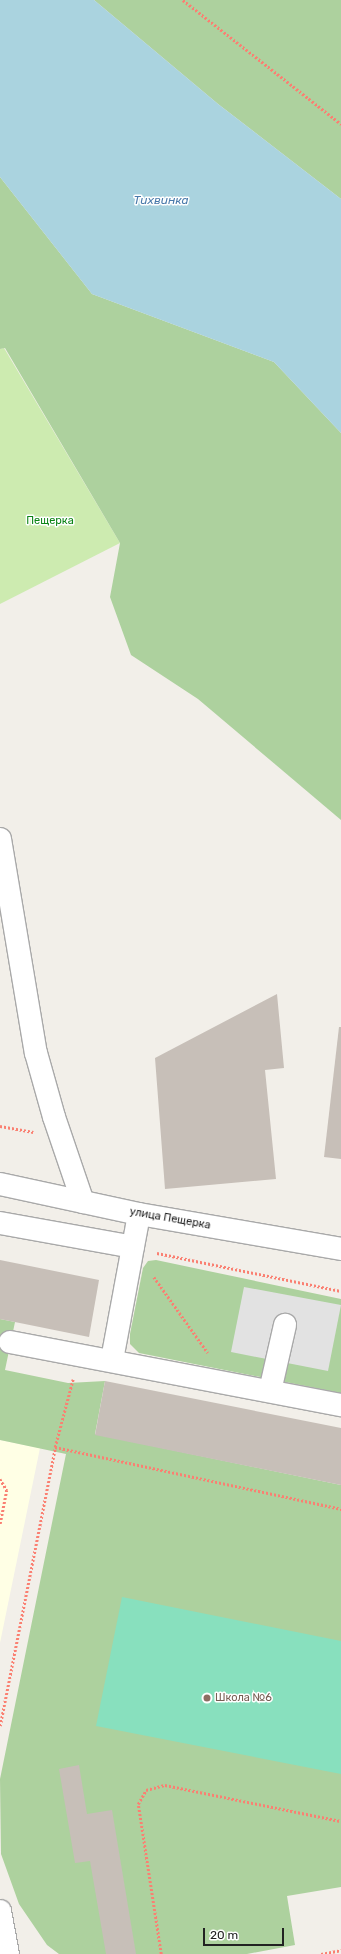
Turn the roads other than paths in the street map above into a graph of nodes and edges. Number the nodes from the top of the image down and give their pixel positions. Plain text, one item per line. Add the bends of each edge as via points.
1 (0, 839) edge
2 (0, 1184) edge
3 (83, 1202) junction
4 (139, 1214) junction
5 (0, 1223) edge
6 (133, 1247) junction
7 (341, 1249) edge
8 (285, 1325) dead end
9 (10, 1342) dead end
10 (112, 1360) junction
11 (270, 1391) junction
12 (341, 1404) edge
13 (0, 1911) edge
14 (8, 1954) edge

1 - 3 street via 36,1053 54,1117
2 - 3 street, улица Пещерка
3 - 4 street, улица Пещерка
4 - 6 street
4 - 7 street, улица Пещерка
5 - 6 street
6 - 10 street
8 - 11 street
9 - 10 street
10 - 11 street
11 - 12 street
13 - 14 street

